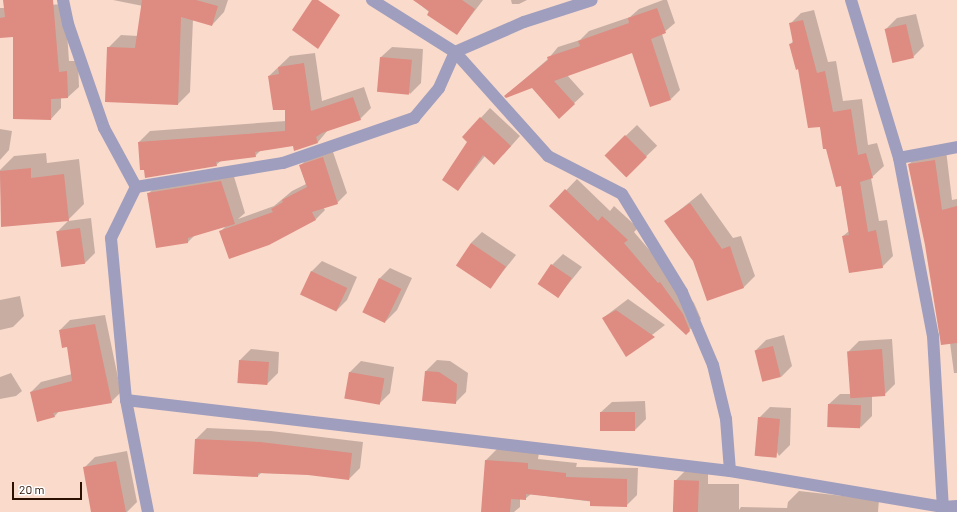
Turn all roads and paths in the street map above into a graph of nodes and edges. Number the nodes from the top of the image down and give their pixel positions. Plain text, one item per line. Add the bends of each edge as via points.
1 (63, 0) edge
2 (372, 0) edge
3 (592, 0) edge
4 (851, 0) edge
5 (456, 52) junction
6 (957, 146) edge
7 (899, 158) junction
8 (136, 187) junction
9 (126, 400) junction
10 (730, 471) junction
11 (957, 506) edge
12 (944, 507) junction
13 (148, 512) edge

1 - 8 street via 68,24 104,128
2 - 5 street
3 - 5 street via 524,22
4 - 7 street
5 - 8 street via 439,88 414,118 283,163
5 - 10 street via 548,156 622,194 682,292 713,365 726,419
6 - 7 street
7 - 12 street via 933,336
8 - 9 street via 111,238
9 - 10 street
9 - 13 street
10 - 12 street
11 - 12 street

